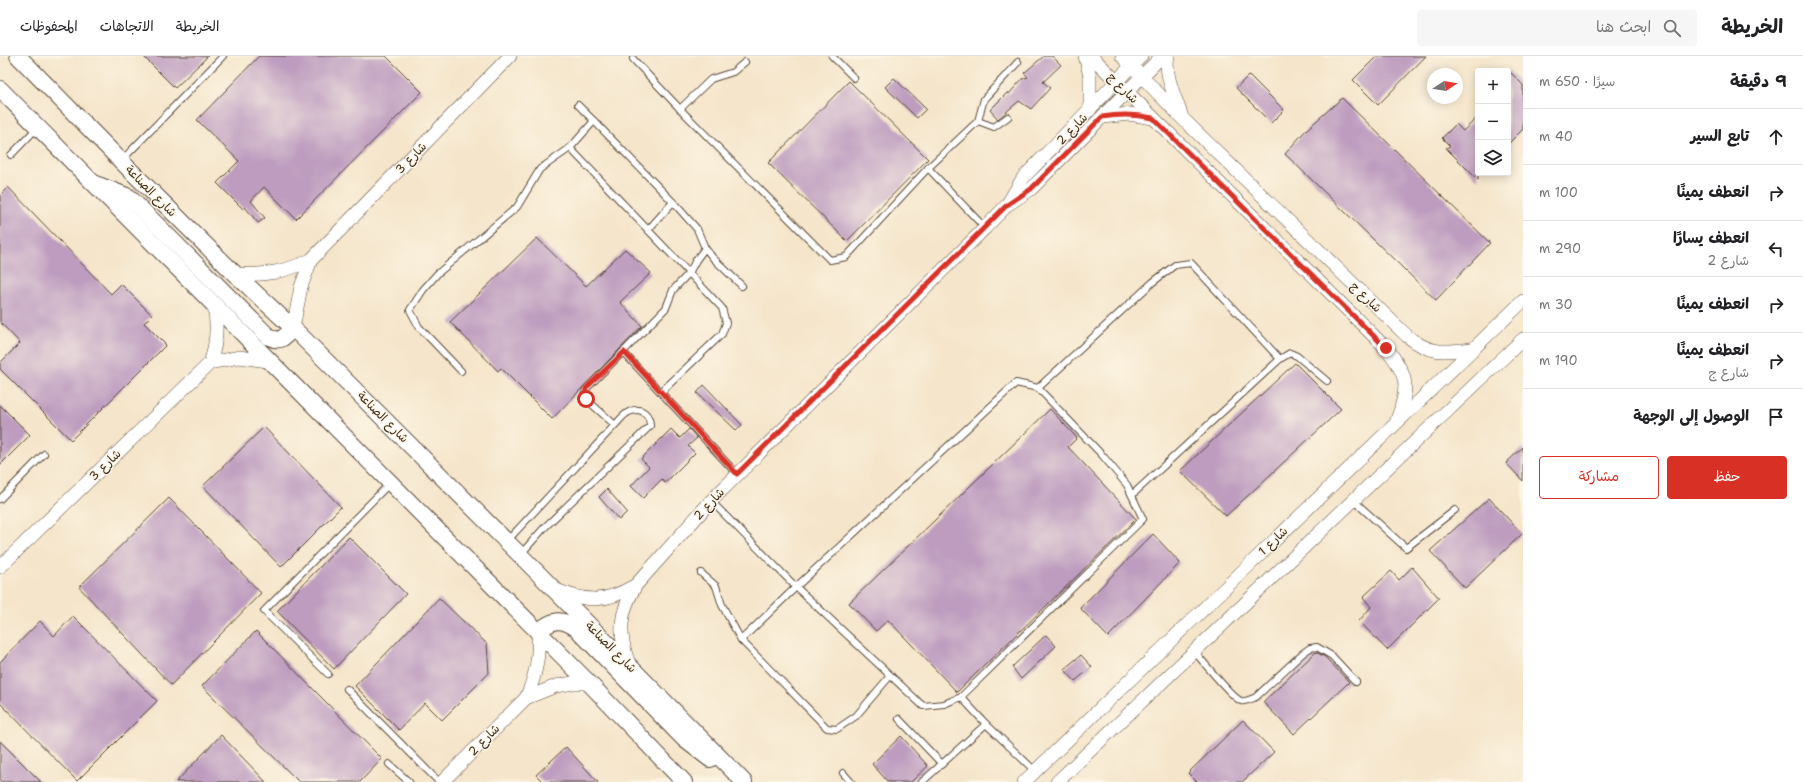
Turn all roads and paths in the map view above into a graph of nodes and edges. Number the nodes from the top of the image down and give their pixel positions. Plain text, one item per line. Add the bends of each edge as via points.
1 (18, 56) edge
2 (223, 56) edge
3 (510, 56) edge
4 (832, 56) edge
5 (1085, 56) edge
6 (1091, 56) edge
7 (1122, 56) edge
8 (1141, 56) edge
9 (1162, 56) edge
10 (1168, 56) edge
11 (633, 59) dead end
12 (745, 62) dead end
13 (1018, 62) dead end
14 (1131, 66) junction
15 (1141, 76) junction
16 (854, 78) dead end
17 (1117, 82) junction
18 (0, 89) edge
19 (1127, 92) junction
20 (578, 105) dead end
21 (680, 109) junction
22 (1090, 110) junction
23 (1008, 117) dead end
24 (1102, 117) junction
25 (1153, 118) junction
26 (1182, 118) junction
27 (978, 121) junction
28 (594, 122) junction
29 (38, 127) junction
30 (570, 148) junction
31 (12, 155) dead end
32 (120, 161) junction
33 (928, 168) junction
34 (93, 183) junction
35 (673, 202) junction
36 (1007, 205) junction
37 (985, 228) junction
38 (648, 230) junction
39 (705, 248) junction
40 (311, 260) junction
41 (235, 274) junction
42 (689, 274) junction
43 (742, 286) dead end
44 (1523, 301) edge
45 (214, 306) junction
46 (293, 328) junction
47 (1523, 339) edge
48 (1472, 349) junction
49 (624, 352) junction
50 (1280, 359) junction
51 (268, 361) junction
52 (210, 363) junction
53 (461, 371) dead end
54 (1327, 381) dead end
55 (1038, 388) junction
56 (661, 392) junction
57 (1396, 423) junction
58 (615, 425) junction
59 (44, 454) dead end
60 (737, 474) junction
61 (390, 483) junction
62 (1132, 495) junction
63 (0, 500) edge
64 (1353, 500) junction
65 (711, 501) junction
66 (1455, 510) dead end
67 (506, 541) junction
68 (520, 555) junction
69 (0, 567) edge
70 (701, 574) dead end
71 (636, 585) junction
72 (796, 587) junction
73 (554, 590) junction
74 (538, 632) junction
75 (741, 640) junction
76 (1194, 651) junction
77 (629, 664) junction
78 (328, 674) dead end
79 (890, 676) junction
80 (1356, 682) dead end
81 (589, 683) junction
82 (347, 689) dead end
83 (961, 697) junction
84 (526, 698) junction
85 (899, 719) dead end
86 (986, 724) junction
87 (389, 764) dead end
88 (942, 764) junction
89 (1034, 770) junction
90 (843, 773) dead end
91 (742, 780) edge
92 (409, 782) edge
93 (439, 782) edge
94 (442, 782) edge
95 (684, 782) edge
96 (850, 782) edge
97 (922, 782) edge
98 (1024, 782) edge
99 (1057, 782) edge

1 - 32 street, شارع الصناعة
2 - 32 lane
3 - 40 street, شارع 3
4 - 16 lane
5 - 22 street via 1090,76
6 - 17 street, شارع ج
7 - 14 street, شارع ج
8 - 14 street, شارع 2
9 - 15 street, شارع 2
10 - 26 street via 1168,74
11 - 21 lane
12 - 21 lane via 733,72 711,80
13 - 27 lane via 984,99
14 - 15 street, شارع ج
14 - 17 street, شارع 2
15 - 19 street, شارع 2
15 - 26 street, شارع ج
17 - 19 street, شارع ج
17 - 22 street, شارع 2
18 - 29 street
19 - 24 street, شارع 2
19 - 25 street, شارع ج
20 - 28 lane
21 - 33 lane via 830,260 846,257
22 - 36 street, شارع 2 via 1023,178
23 - 27 lane via 994,127
24 - 25 street via 1129,114
24 - 36 street, شارع 2 via 1031,189
25 - 57 street, شارع ج via 1397,361 1406,388
26 - 48 street, شارع ج via 1407,336 1421,347 1433,351
27 - 33 lane
28 - 30 lane
28 - 35 lane
29 - 31 lane
29 - 34 street
30 - 38 lane
30 - 53 lane via 540,170 517,207 437,274 410,310 419,327
32 - 41 street, شارع الصناعة
33 - 37 lane
34 - 45 street
34 - 46 street via 129,197 269,337 282,339
35 - 38 lane
35 - 39 lane via 697,230
36 - 37 street, شارع 2
37 - 60 street, شارع 2
38 - 42 lane
39 - 42 lane
39 - 43 lane
40 - 41 street, شارع 3 via 274,273
40 - 46 street, شارع 3 via 301,286
41 - 46 street, شارع الصناعة
42 - 49 lane via 673,290 666,308
42 - 56 lane via 722,308 726,324 722,334
44 - 48 street, شارع 1
45 - 51 street
45 - 52 street via 217,335
46 - 67 street, شارع الصناعة
47 - 64 street
48 - 57 street, شارع 1
49 - 56 lane
49 - 58 lane via 586,388 585,393 586,399
50 - 54 lane via 1290,353 1297,356
50 - 55 lane via 1191,263 1183,263 1175,265 1153,282
50 - 62 lane
51 - 52 street via 239,357
51 - 61 street
52 - 69 street, شارع 3
55 - 62 lane via 1103,456
55 - 72 lane via 1016,383
56 - 60 lane
57 - 89 street, شارع 1
58 - 67 lane
58 - 68 lane via 629,412 642,411 650,418 650,426 544,528
59 - 63 lane
60 - 65 street, شارع 2
61 - 74 street
61 - 78 lane via 264,611
62 - 83 lane via 1143,520
64 - 66 lane via 1406,548
64 - 76 street
65 - 71 street, شارع 2
65 - 72 lane
67 - 68 street, شارع الصناعة
68 - 73 street, شارع الصناعة
70 - 75 lane via 716,586 722,605
71 - 73 street, شارع 2 via 620,594 602,599 585,599
71 - 77 street, شارع 2 via 627,600 621,627 623,649
72 - 75 lane
72 - 79 lane
73 - 77 street, شارع الصناعة
74 - 81 street
74 - 84 street, شارع 2 via 537,666
74 - 91 street via 545,626 559,621 567,622 576,628 684,739
75 - 79 lane via 827,728 837,728 856,716
76 - 80 lane via 1240,700 1248,701 1256,697 1310,648 1317,647 1332,656
76 - 99 street
77 - 91 street, شارع الصناعة
79 - 83 lane via 923,706 944,704
81 - 84 street, شارع 2 via 556,686
81 - 95 street
82 - 93 lane
83 - 86 lane
84 - 94 street, شارع 2
85 - 88 lane
86 - 88 lane
86 - 89 lane
87 - 92 lane
88 - 97 lane
89 - 98 street, شارع 1
90 - 96 lane

